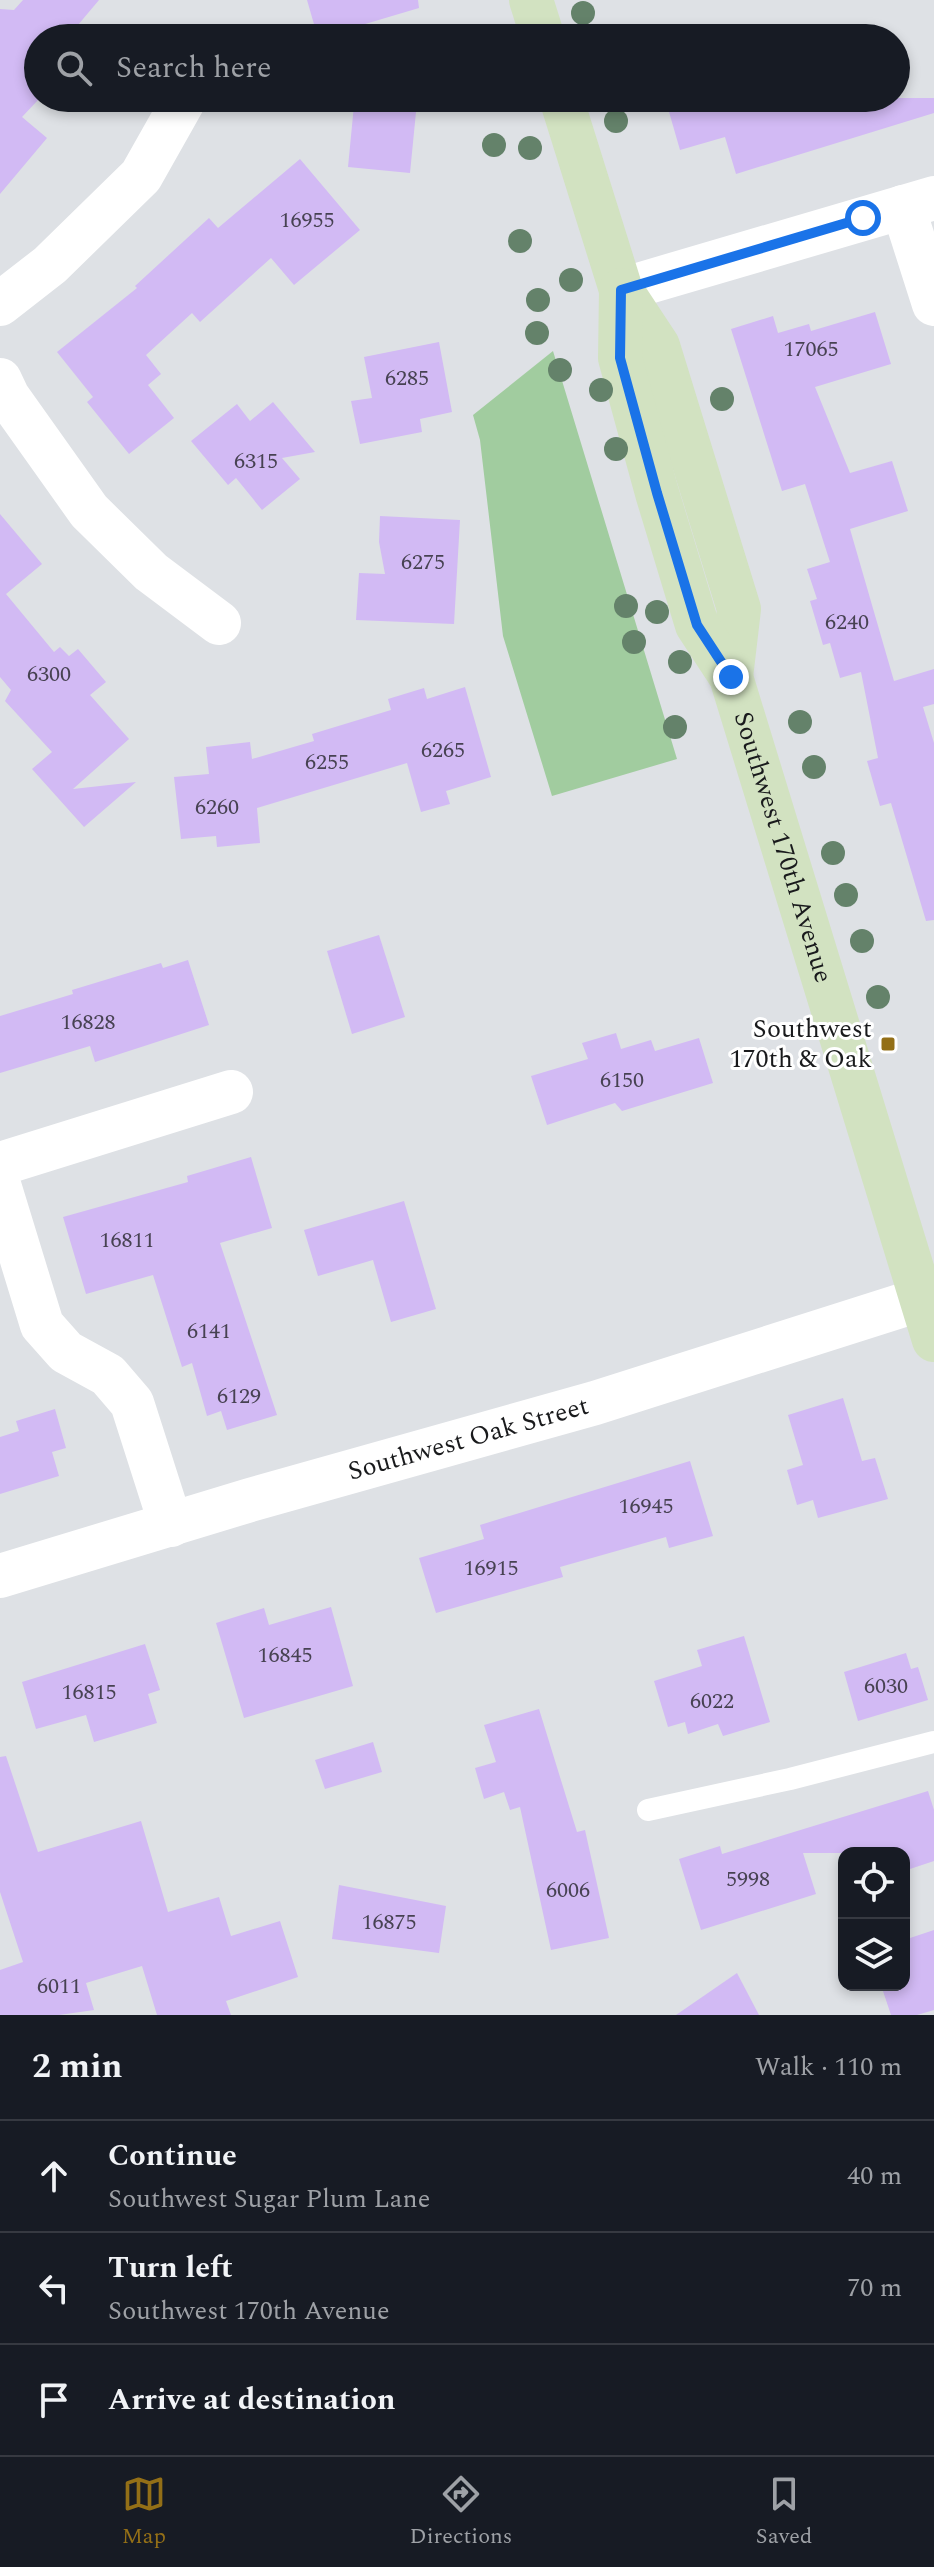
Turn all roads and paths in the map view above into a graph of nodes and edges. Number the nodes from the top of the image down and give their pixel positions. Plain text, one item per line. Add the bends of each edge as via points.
1 (531, 0) edge
2 (539, 24) edge
3 (177, 112) edge
4 (565, 112) edge
5 (919, 202) edge
6 (621, 290) junction
7 (0, 304) edge
8 (934, 304) edge
9 (0, 380) edge
10 (219, 623) dead end
11 (231, 1092) dead end
12 (0, 1164) edge
13 (0, 1188) edge
14 (928, 1297) edge
15 (934, 1340) edge
16 (171, 1525) junction
17 (0, 1576) edge
18 (934, 1742) edge
19 (648, 1810) dead end

1 - 2 main road
3 - 7 street via 141,176 50,265
4 - 6 main road, Southwest 170th Avenue
5 - 6 street
5 - 8 street
6 - 14 main road, Southwest 170th Avenue via 658,346 739,609 731,677
9 - 10 street via 89,511 151,572
11 - 12 street
13 - 16 street via 42,1325 66,1352 108,1375 132,1403
14 - 15 main road, Southwest 170th Avenue
14 - 16 street, Southwest Oak Street via 595,1403
16 - 17 street, Southwest Oak Street
18 - 19 lane

